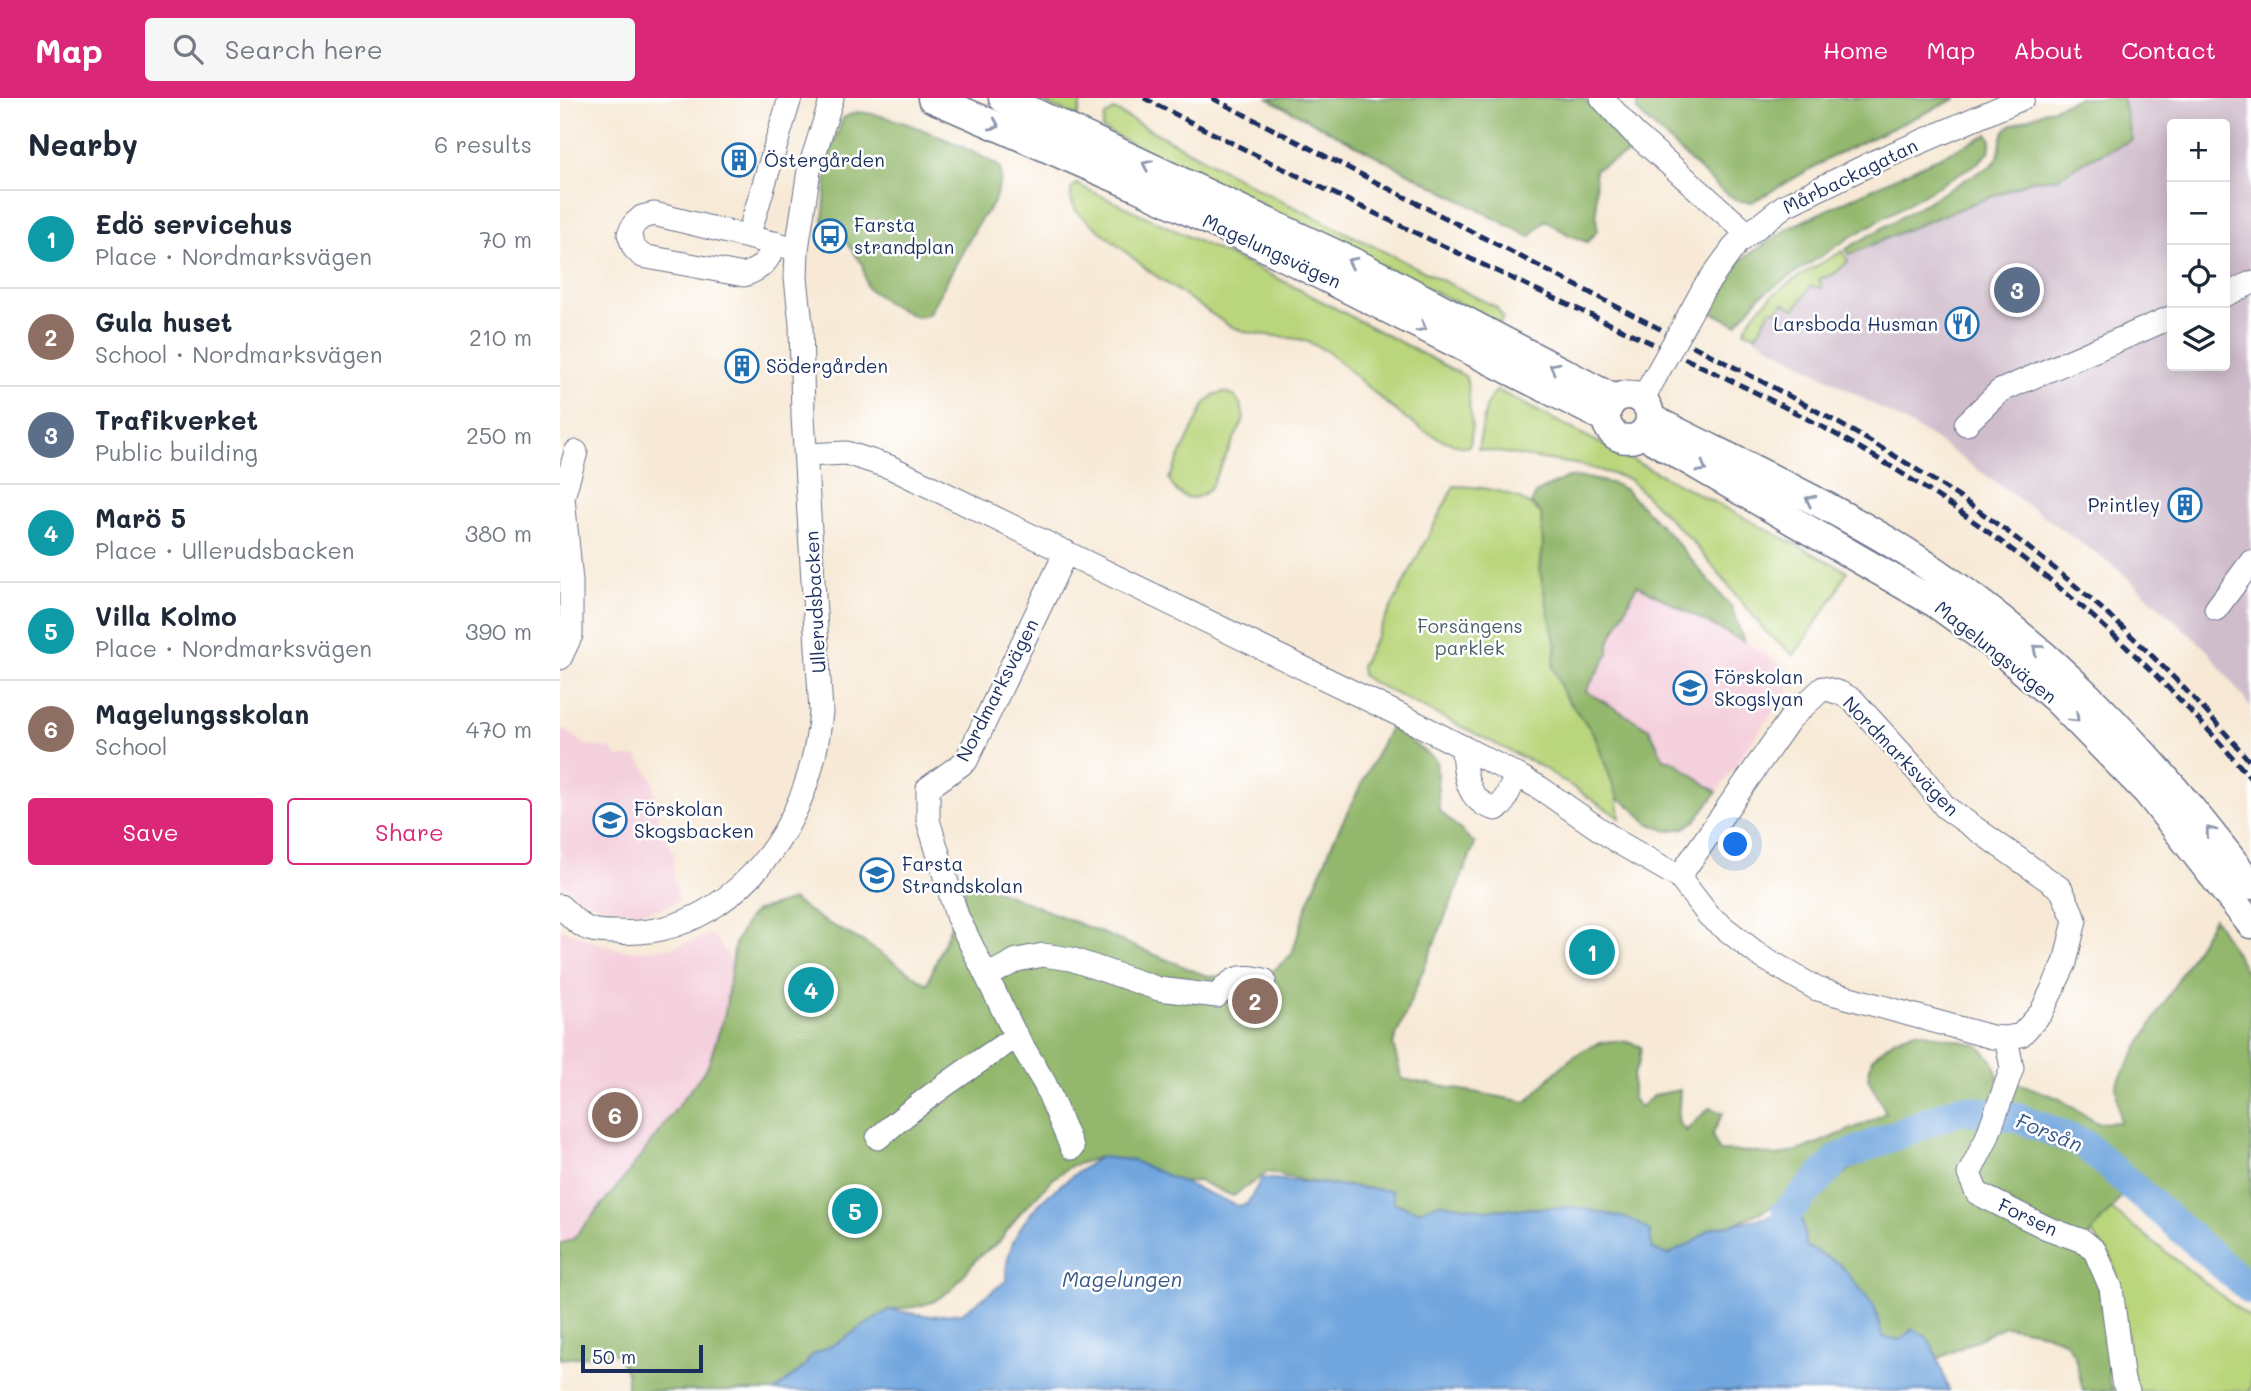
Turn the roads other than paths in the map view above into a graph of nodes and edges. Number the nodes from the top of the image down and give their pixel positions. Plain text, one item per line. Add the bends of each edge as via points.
1 (790, 98) edge
2 (832, 98) edge
3 (932, 98) edge
4 (1003, 98) edge
5 (1601, 98) edge
6 (2008, 101) edge
7 (1748, 233) junction
8 (748, 237) junction
9 (786, 246) junction
10 (2251, 284) edge
11 (2230, 293) edge
12 (2167, 319) edge
13 (1635, 407) junction
14 (1966, 424) dead end
15 (576, 452) dead end
16 (806, 454) junction
17 (1066, 552) junction
18 (2251, 562) edge
19 (2216, 609) dead end
20 (560, 657) edge
21 (1463, 747) junction
22 (1517, 775) junction
23 (1679, 877) junction
24 (2251, 885) edge
25 (560, 906) edge
26 (2251, 924) edge
27 (986, 976) junction
28 (1264, 980) dead end
29 (1017, 1036) junction
30 (2007, 1038) junction
31 (878, 1138) dead end
32 (1072, 1148) dead end
33 (2128, 1391) edge

1 - 8 street
2 - 9 street, Ullerudsbacken
3 -> 13 main road, Magelungsvägen
13 -> 4 main road, Magelungsvägen via 1359,265
5 - 7 street
6 - 7 street, Mårbackagatan via 1814,190
7 - 13 street, Mårbackagatan, bridge via 1704,288
8 - 9 street
8 - 9 street via 654,214 642,217 629,234 642,256 744,275 758,270
9 - 16 street, Ullerudsbacken via 796,278 801,324
10 - 11 street
12 - 14 street via 2000,391
24 -> 13 main road, Magelungsvägen via 2184,798 2111,717 2010,626 1871,531
13 -> 26 main road, Magelungsvägen via 2000,650 2057,700 2148,793
15 - 20 street via 563,497 572,635
16 - 17 street via 846,453 867,458
16 - 25 street, Ullerudsbacken via 821,712 811,773 788,826 752,875 712,908 672,928 638,934 589,929
17 - 21 street
17 - 27 street, Nordmarksvägen via 966,761 928,788 928,820 942,871 957,916
18 - 19 street
21 - 22 street
21 - 22 street via 1465,779 1474,798 1486,807 1502,806
22 - 23 street
23 - 30 street via 1709,916 1759,955 1817,989
23 - 30 street, Nordmarksvägen via 1790,719 1823,688 1840,693 1853,700 1945,807 2061,889 2075,920 2065,964 2041,1013 2021,1035
27 - 28 street via 1017,960 1043,956 1070,959 1159,989 1217,996 1232,979
27 - 29 street, Nordmarksvägen
29 - 31 street
29 - 32 street, Nordmarksvägen via 1045,1084
30 - 33 street, Forsen via 2012,1068 1969,1174 1977,1193 2083,1241 2095,1251 2111,1288

